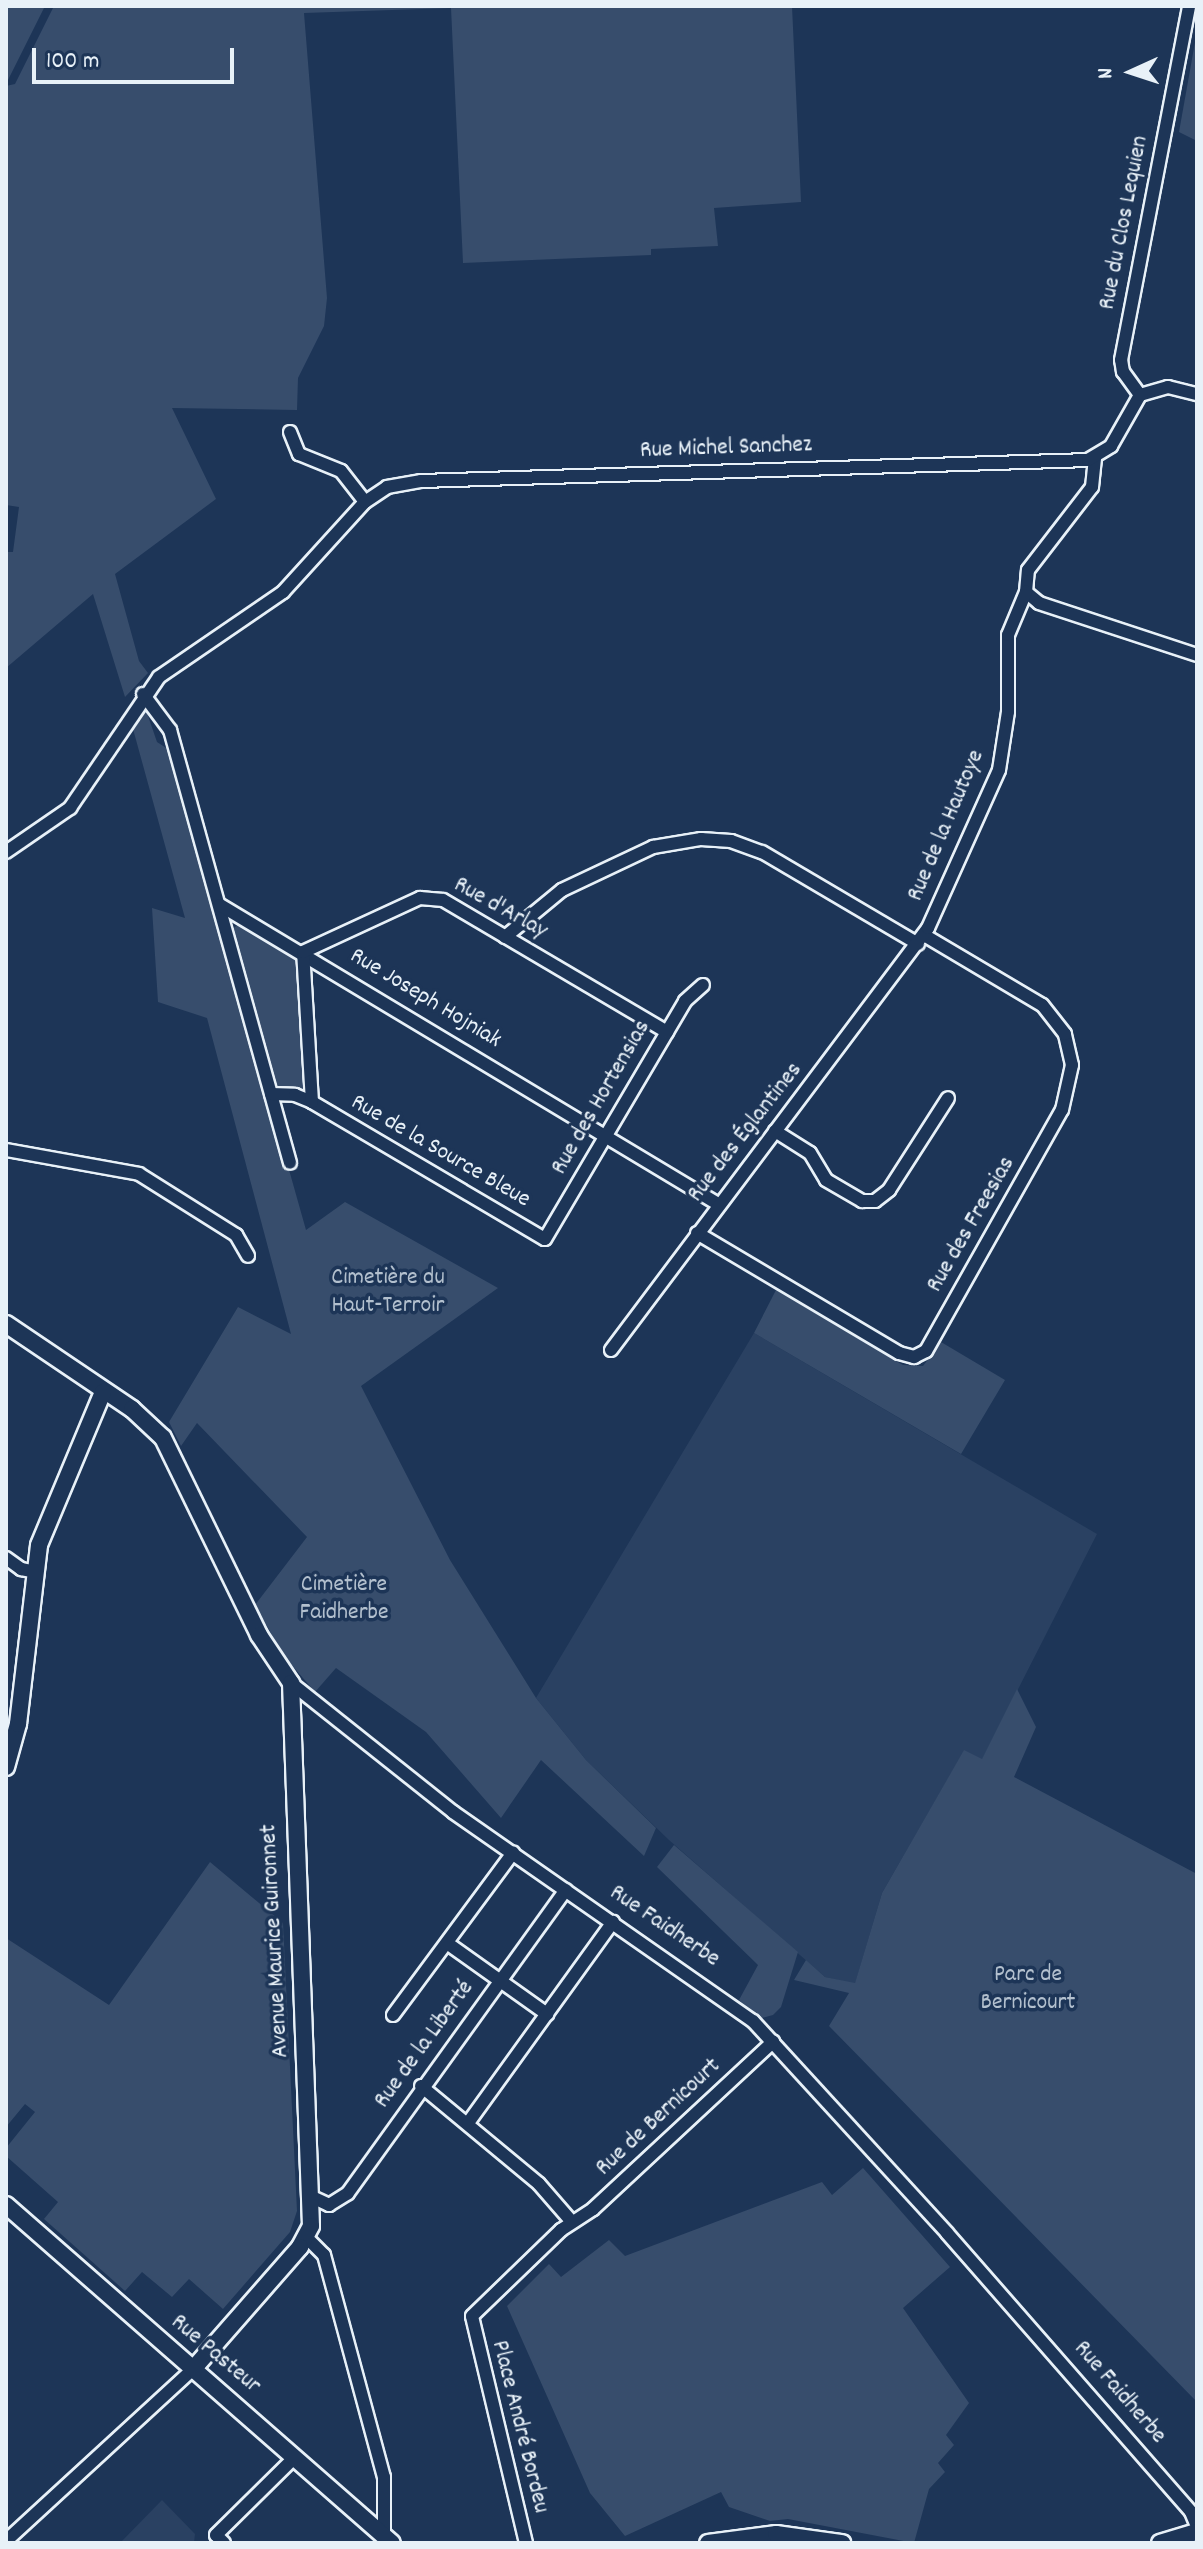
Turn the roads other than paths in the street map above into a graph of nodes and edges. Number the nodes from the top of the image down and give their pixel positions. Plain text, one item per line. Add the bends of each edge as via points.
1 (1189, 6) edge
2 (1197, 394) edge
3 (1140, 395) junction
4 (290, 432) dead end
5 (1095, 458) junction
6 (365, 502) junction
7 (1026, 592) junction
8 (1197, 655) edge
9 (143, 694) junction
10 (6, 852) edge
11 (220, 905) junction
12 (505, 937) junction
13 (921, 939) junction
14 (303, 952) junction
15 (703, 985) dead end
16 (667, 1032) junction
17 (271, 1094) junction
18 (948, 1098) dead end
19 (312, 1102) junction
20 (775, 1131) junction
21 (606, 1134) junction
22 (6, 1150) edge
23 (290, 1163) dead end
24 (718, 1204) junction
25 (697, 1233) junction
26 (545, 1239) joint
27 (248, 1256) dead end
28 (6, 1324) edge
29 (611, 1350) dead end
30 (103, 1392) junction
31 (6, 1558) edge
32 (36, 1572) junction
33 (291, 1683) junction
34 (6, 1767) edge
35 (513, 1853) junction
36 (566, 1890) junction
37 (613, 1922) junction
38 (447, 1943) junction
39 (500, 1981) junction
40 (547, 2014) junction
41 (393, 2015) dead end
42 (773, 2042) junction
43 (421, 2086) junction
44 (468, 2123) junction
45 (312, 2197) junction
46 (6, 2205) edge
47 (572, 2222) junction
48 (307, 2238) junction
49 (195, 2367) junction
50 (295, 2457) junction
51 (1197, 2526) edge
52 (1197, 2532) edge
53 (388, 2540) edge
54 (6, 2541) edge
55 (224, 2543) edge
56 (526, 2543) edge
57 (708, 2543) edge
58 (842, 2543) edge
59 (1160, 2543) edge

1 - 3 street, Rue du Clos Lequien via 1121,360
2 - 3 street via 1168,387
3 - 5 street via 1111,446
4 - 6 street via 299,454 341,471
5 - 6 street, Rue Michel Sanchez via 421,481 387,487
5 - 7 street, Rue de la Hautoye via 1092,487 1028,570
6 - 9 street, Rue Michel Sanchez via 283,592 174,664
7 - 8 street via 1039,603
7 - 13 street, Rue de la Hautoye via 1008,635 1008,712 999,770
9 - 10 street, Rue Michel Sanchez via 70,808
9 - 11 street via 170,730
11 - 14 street, Rue Joseph Hojniak
11 - 17 street
12 - 13 street via 556,892 642,851 701,839 731,841 762,852
12 - 14 street, Rue d'Arlay via 443,900 427,897
12 - 16 street, Rue d'Arlay
13 - 20 street, Rue des Églantines
13 - 25 street, Rue des Freesias via 1042,1005 1065,1034 1072,1065 1062,1110 926,1351 914,1357 899,1353
14 - 19 street, Rue de la Source Bleue
14 - 21 street, Rue Joseph Hojniak
15 - 16 street, Rue des Hortensias via 689,996
16 - 21 street, Rue des Hortensias
17 - 19 street, Rue de la Source Bleue
17 - 23 street
18 - 20 street via 889,1190 875,1201 862,1201 826,1180 810,1153
19 - 26 street, Rue de la Source Bleue
20 - 24 street, Rue des Églantines
21 - 24 street, Rue Joseph Hojniak
21 - 26 street, Rue des Hortensias
22 - 27 street via 139,1174 236,1235
24 - 25 street, Rue des Églantines
25 - 29 street, Rue des Églantines
28 - 30 street, Rue Faidherbe
30 - 32 street via 42,1537
30 - 33 street, Rue Faidherbe via 141,1416 168,1445 259,1635
31 - 32 street
32 - 34 street via 18,1724
33 - 35 street, Rue Faidherbe
33 - 45 street, Avenue Maurice Guironnet
35 - 36 street, Rue Faidherbe
35 - 38 street
36 - 37 street, Rue Faidherbe
36 - 39 street, Rue de la Liberté
37 - 40 street
37 - 42 street, Rue Faidherbe via 727,1999
38 - 39 street
38 - 41 street
39 - 40 street
39 - 43 street, Rue de la Liberté
40 - 44 street
42 - 47 street, Rue de Bernicourt via 593,2209
42 - 51 street, Rue Faidherbe via 1171,2489
43 - 44 street
43 - 45 street, Rue de la Liberté via 346,2196 329,2205
44 - 47 street via 548,2192
45 - 48 street, Avenue Maurice Guironnet
46 - 49 street, Rue Pasteur
47 - 56 street, Place André Bordeu via 471,2320
48 - 49 street
48 - 53 street via 323,2251 384,2477
49 - 50 street, Rue Pasteur
49 - 54 street
50 - 53 street, Rue Pasteur
50 - 55 street via 216,2535
52 - 59 street
57 - 58 street via 776,2534

